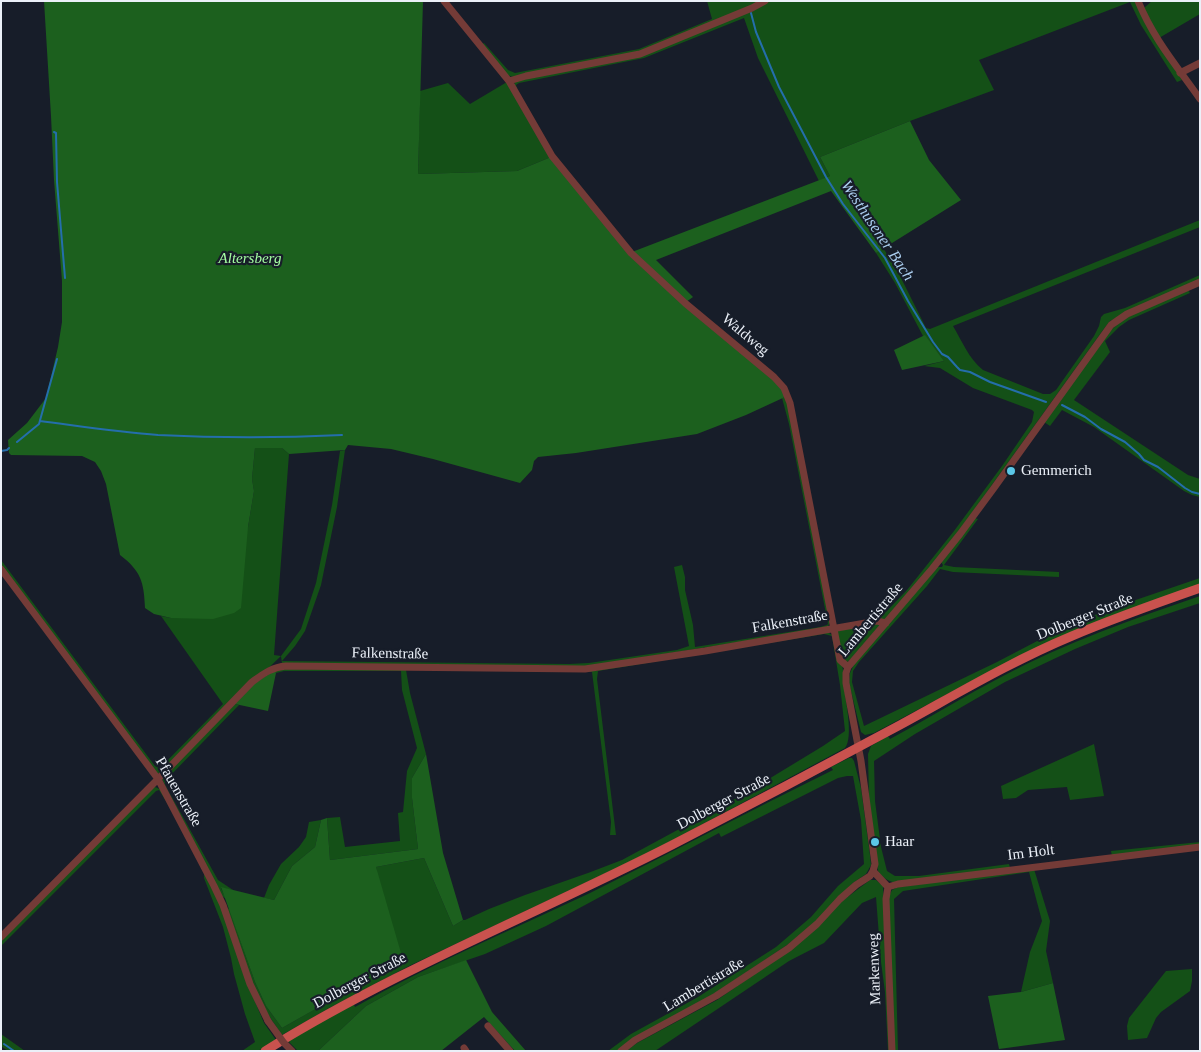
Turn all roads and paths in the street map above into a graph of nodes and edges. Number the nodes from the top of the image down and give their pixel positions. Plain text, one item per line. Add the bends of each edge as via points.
1 (444, 1) edge
2 (765, 1) edge
3 (1138, 1) edge
4 (1200, 63) edge
5 (1180, 73) junction
6 (509, 81) junction
7 (1200, 99) edge
8 (1200, 282) edge
9 (1, 570) edge
10 (1200, 588) edge
11 (886, 623) junction
12 (833, 628) junction
13 (848, 667) junction
14 (859, 747) junction
15 (158, 779) junction
16 (1200, 846) edge
17 (873, 871) junction
18 (888, 887) junction
19 (1, 937) edge
20 (488, 1026) dead end
21 (265, 1051) edge
22 (292, 1051) edge
23 (510, 1051) edge
24 (621, 1051) edge
25 (892, 1051) edge

1 - 6 street, Waldweg
2 - 6 street via 640,54
3 - 5 street via 1147,22
4 - 5 street
5 - 7 street
6 - 12 street, Waldweg via 552,156 631,253 784,388 790,403
8 - 11 street, Lambertistraße via 1127,314 1111,326 960,534
9 - 15 street, Pfauenstraße
10 - 14 main road, Dolberger Straße via 1071,636 1001,669
11 - 12 street, Falkenstraße via 877,621
11 - 13 street, Lambertistraße
12 - 13 street, Waldweg via 840,660
12 - 15 street, Falkenstraße via 585,669 275,667 252,682
13 - 14 street, Lambertistraße via 846,683
14 - 17 street, Lambertistraße via 875,864
14 - 21 main road, Dolberger Straße via 646,858 382,984
15 - 19 street, Falkenstraße
15 - 22 street, Pfauenstraße, bridge via 220,898 250,984 268,1021
16 - 18 street, Im Holt
17 - 18 street
17 - 24 street, Lambertistraße via 790,948
18 - 25 street, Markenweg
20 - 23 street

